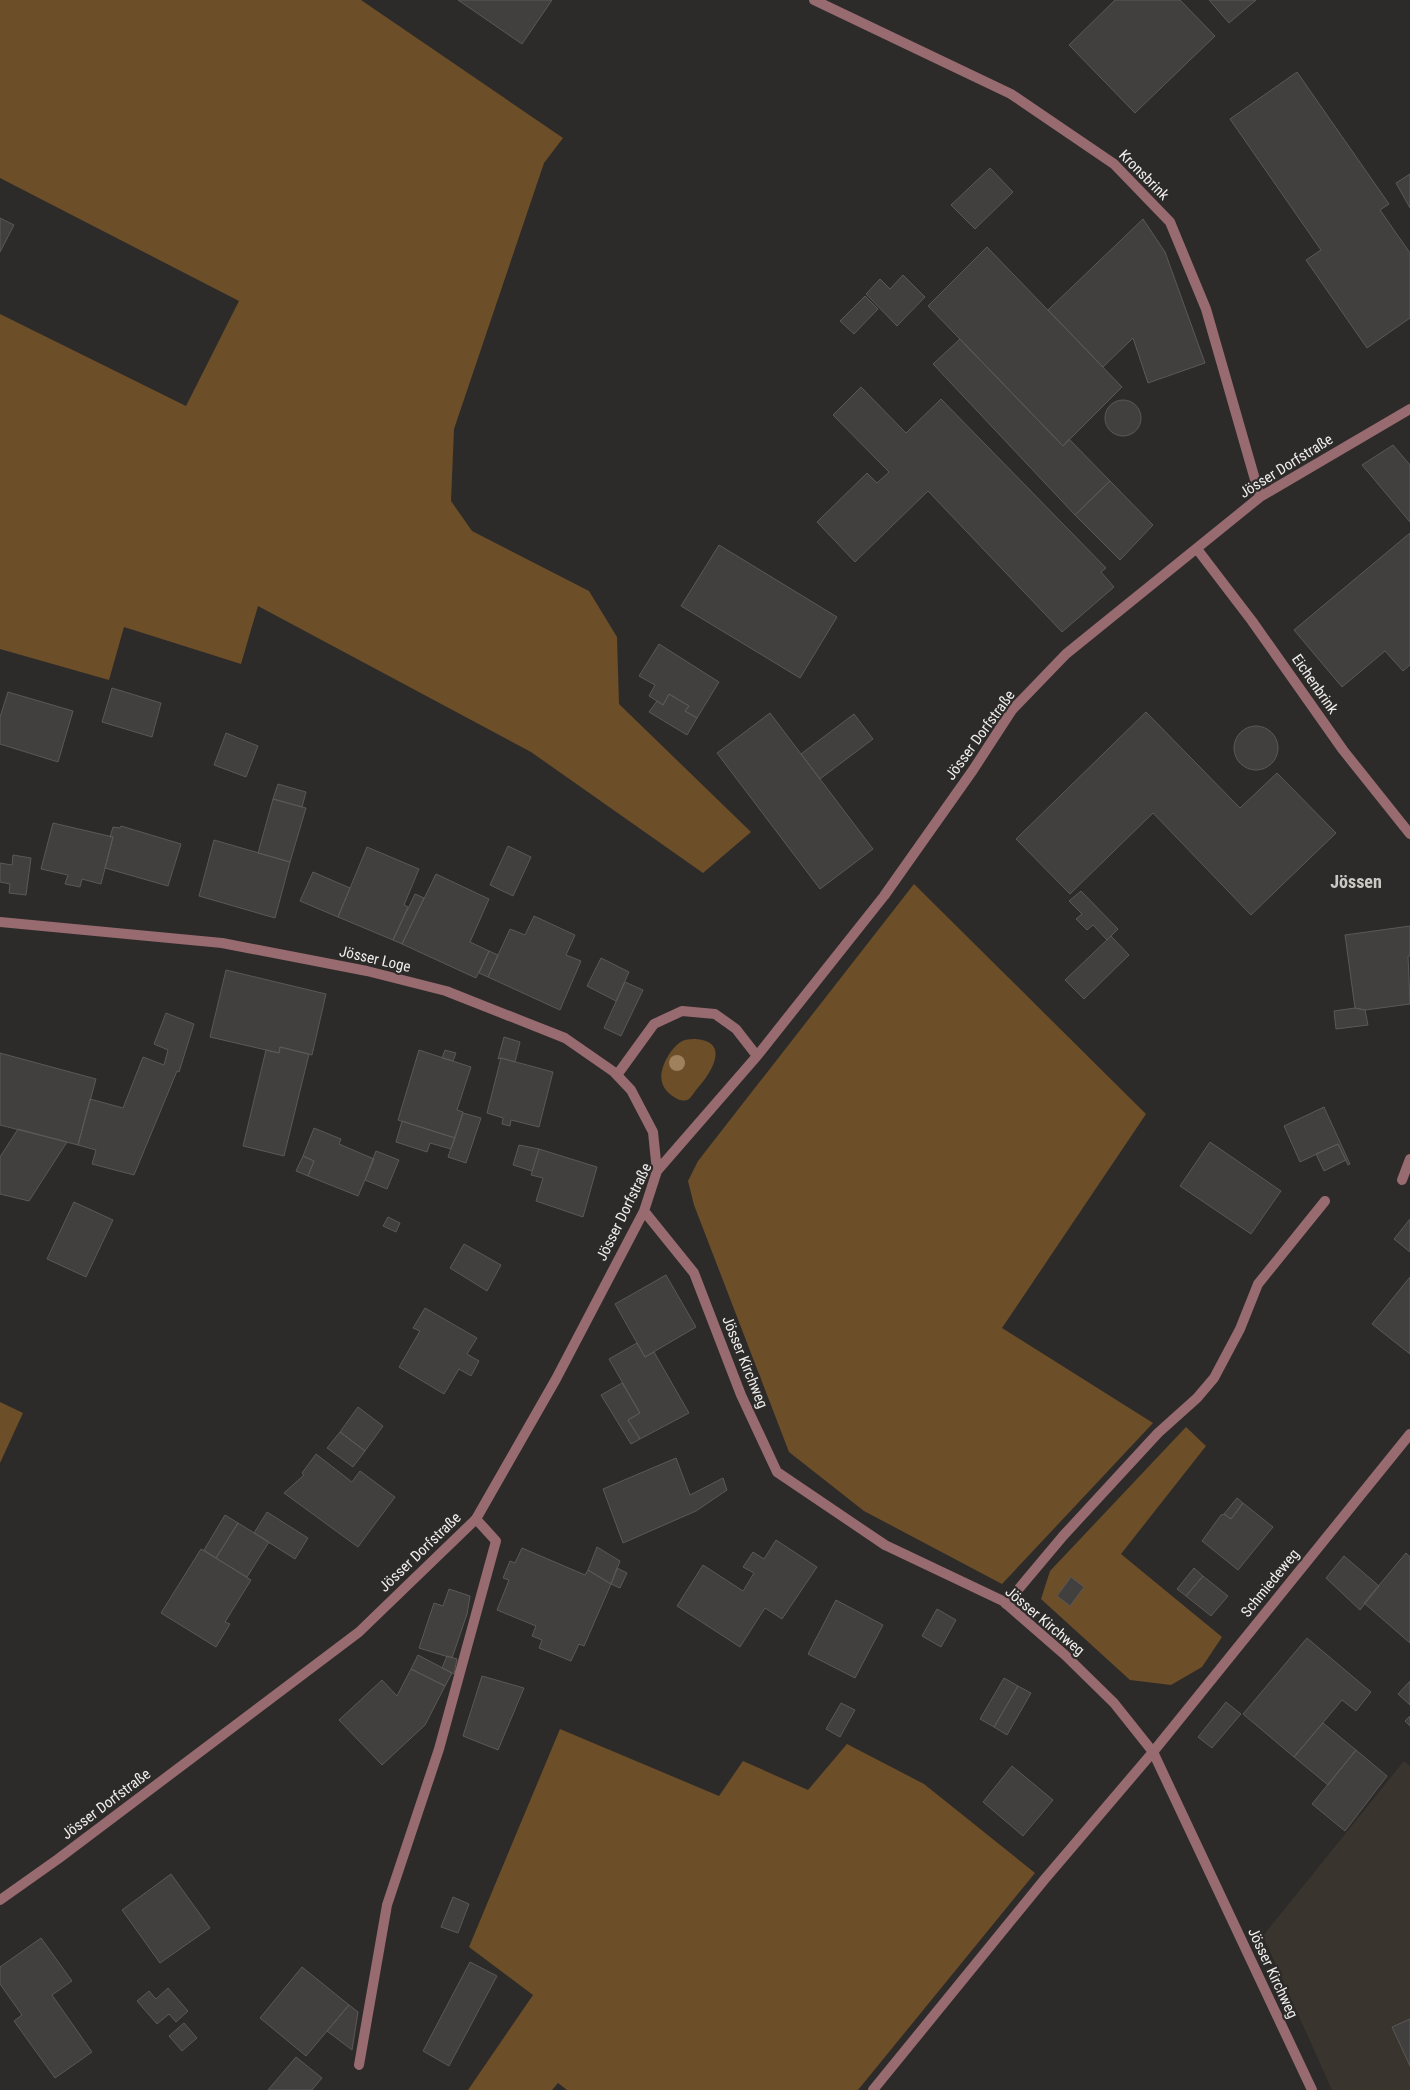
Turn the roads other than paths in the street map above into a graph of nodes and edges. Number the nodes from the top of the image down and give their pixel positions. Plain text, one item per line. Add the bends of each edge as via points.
1 (814, 0) edge
2 (1410, 409) edge
3 (1260, 497) junction
4 (1197, 549) junction
5 (1410, 834) edge
6 (0, 922) edge
7 (757, 1056) junction
8 (617, 1075) junction
9 (1410, 1159) edge
10 (657, 1171) junction
11 (1402, 1180) dead end
12 (1325, 1201) dead end
13 (644, 1211) junction
14 (1410, 1434) edge
15 (476, 1520) junction
16 (1006, 1604) junction
17 (1152, 1752) junction
18 (0, 1900) edge
19 (360, 2065) dead end
20 (873, 2090) edge
21 (1312, 2090) edge

1 - 3 street, Kronsbrink via 1011,94 1114,164 1170,222 1206,309
2 - 3 street, Jösser Dorfstraße
3 - 4 street, Jösser Dorfstraße
4 - 5 street, Eichenbrink via 1252,620 1343,750
4 - 7 street, Jösser Dorfstraße via 1066,654 1012,710 884,896
6 - 8 street, Jösser Loge via 222,943 367,971 446,991 565,1038
7 - 8 street via 736,1029 715,1014 682,1011 654,1024
7 - 10 street, Jösser Dorfstraße
8 - 10 street, Jösser Loge via 631,1090 653,1132
9 - 11 street
10 - 13 street, Jösser Dorfstraße
12 - 16 street via 1258,1284 1240,1329 1214,1378 1063,1536
13 - 15 street, Jösser Dorfstraße via 556,1379
13 - 16 street, Jösser Kirchweg via 694,1274 741,1395 777,1472 885,1545
14 - 17 street, Schmiedeweg
15 - 18 street, Jösser Dorfstraße via 359,1632
15 - 19 street via 496,1541 439,1749 387,1905
16 - 17 street, Jösser Kirchweg via 1114,1703
17 - 20 street, Schmiedeweg
17 - 21 street, Jösser Kirchweg

